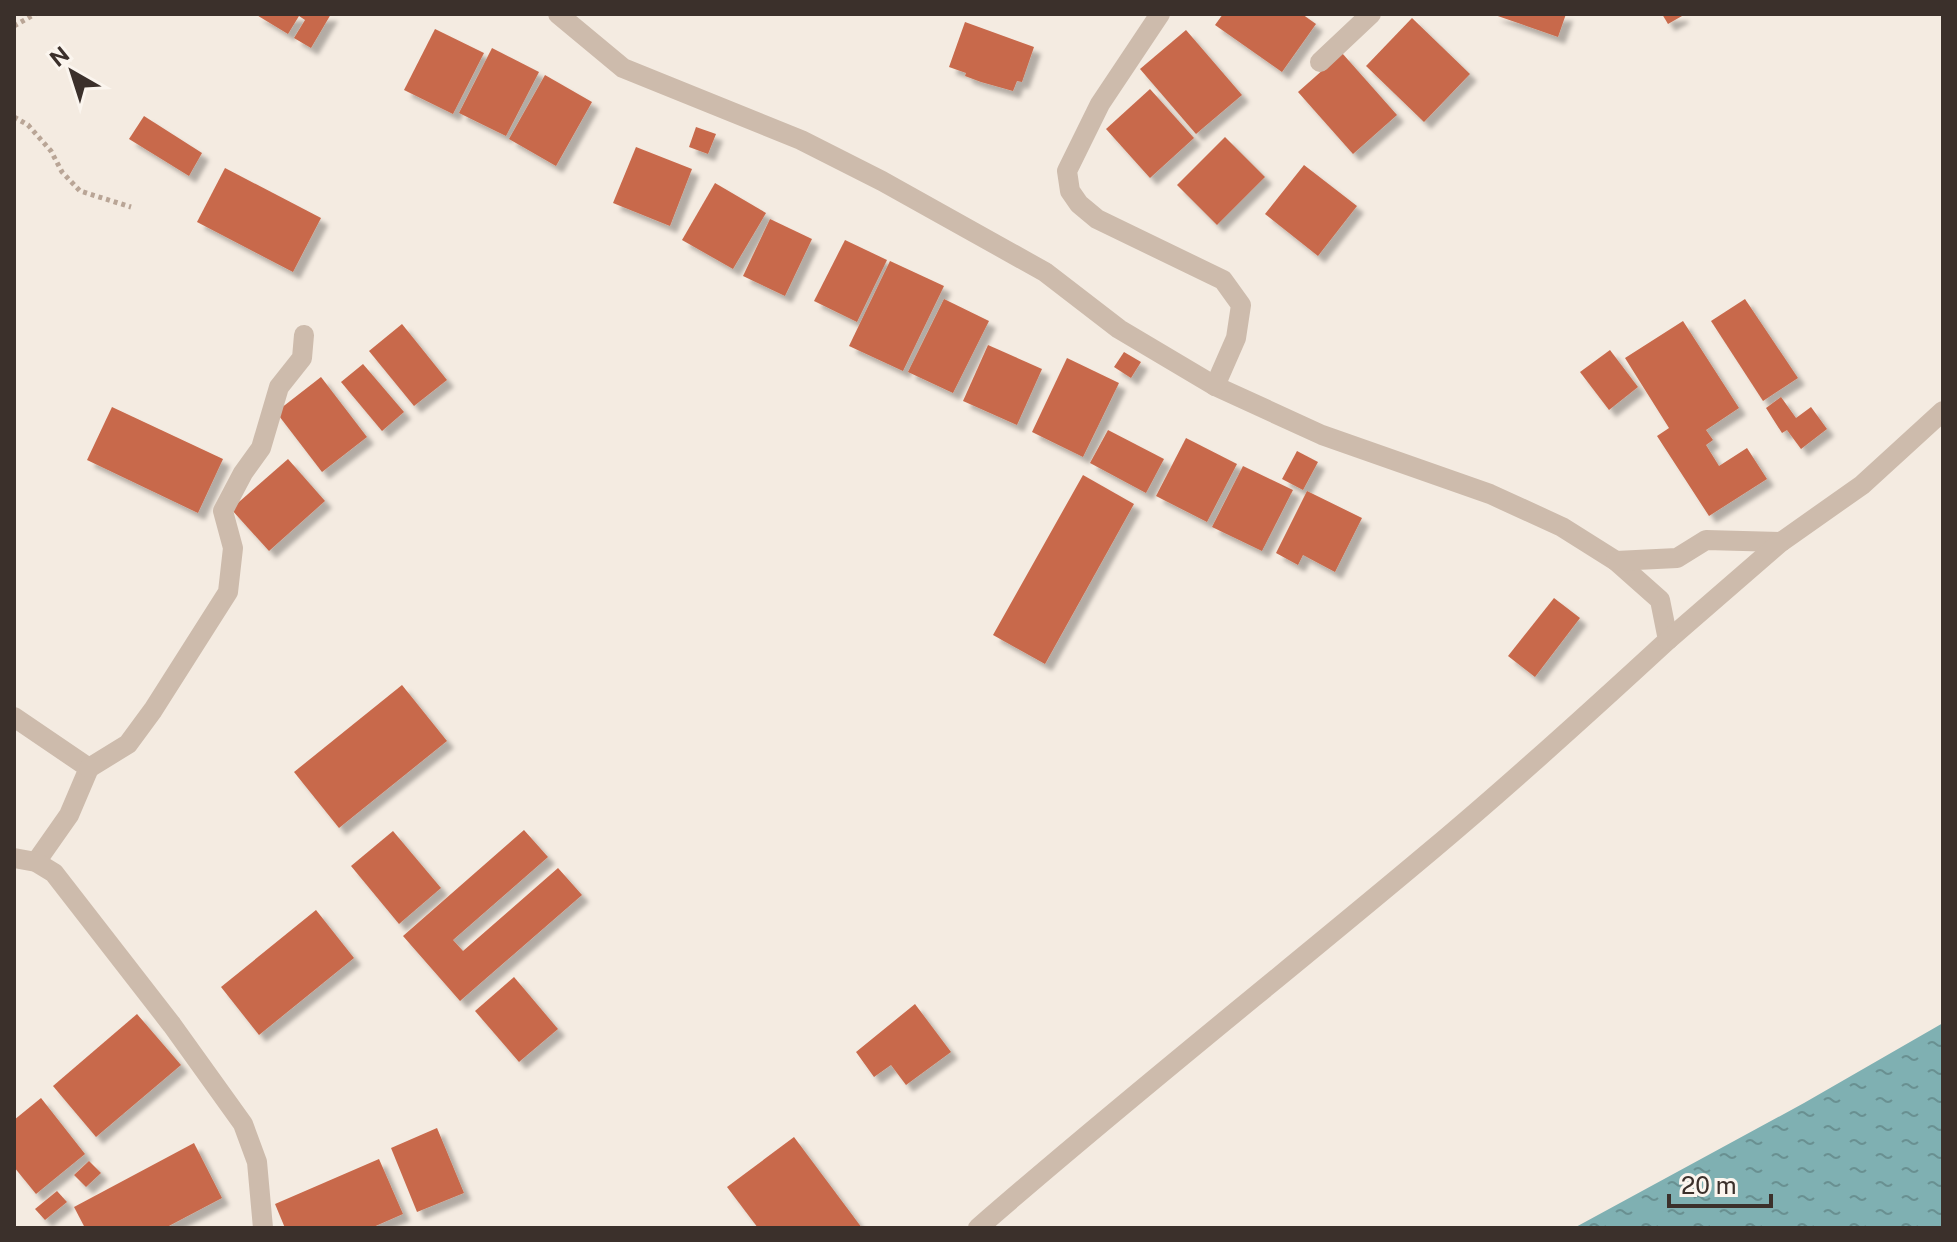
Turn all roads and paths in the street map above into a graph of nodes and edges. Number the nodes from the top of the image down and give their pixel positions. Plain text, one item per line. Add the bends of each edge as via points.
1 (35, 14) edge
2 (558, 14) edge
3 (1160, 14) edge
4 (1371, 14) edge
5 (14, 26) edge
6 (1320, 62) dead end
7 (14, 117) edge
8 (131, 207) dead end
9 (304, 335) dead end
10 (1215, 386) junction
11 (1943, 411) edge
12 (1781, 542) junction
13 (1616, 561) junction
14 (1668, 640) junction
15 (14, 717) edge
16 (89, 768) junction
17 (14, 858) edge
18 (36, 862) junction
19 (263, 1228) edge
20 (978, 1228) edge

1 - 5 path
2 - 10 street via 623,68 801,140 1045,272 1119,329
3 - 10 street via 1100,104 1067,171 1070,191 1097,219 1223,280 1241,305 1236,338
4 - 6 street
7 - 8 path via 36,134 80,191
9 - 16 street via 302,358 279,387 261,448 223,511 233,548 228,592 128,744
10 - 13 street via 1322,435 1490,494 1562,527
11 - 12 street via 1862,485
12 - 13 street via 1706,540 1677,558
12 - 14 street
13 - 14 street via 1660,600
14 - 20 street via 1432,850
15 - 16 street
16 - 18 street via 69,815
17 - 18 street
18 - 19 street via 54,873 243,1124 257,1162

